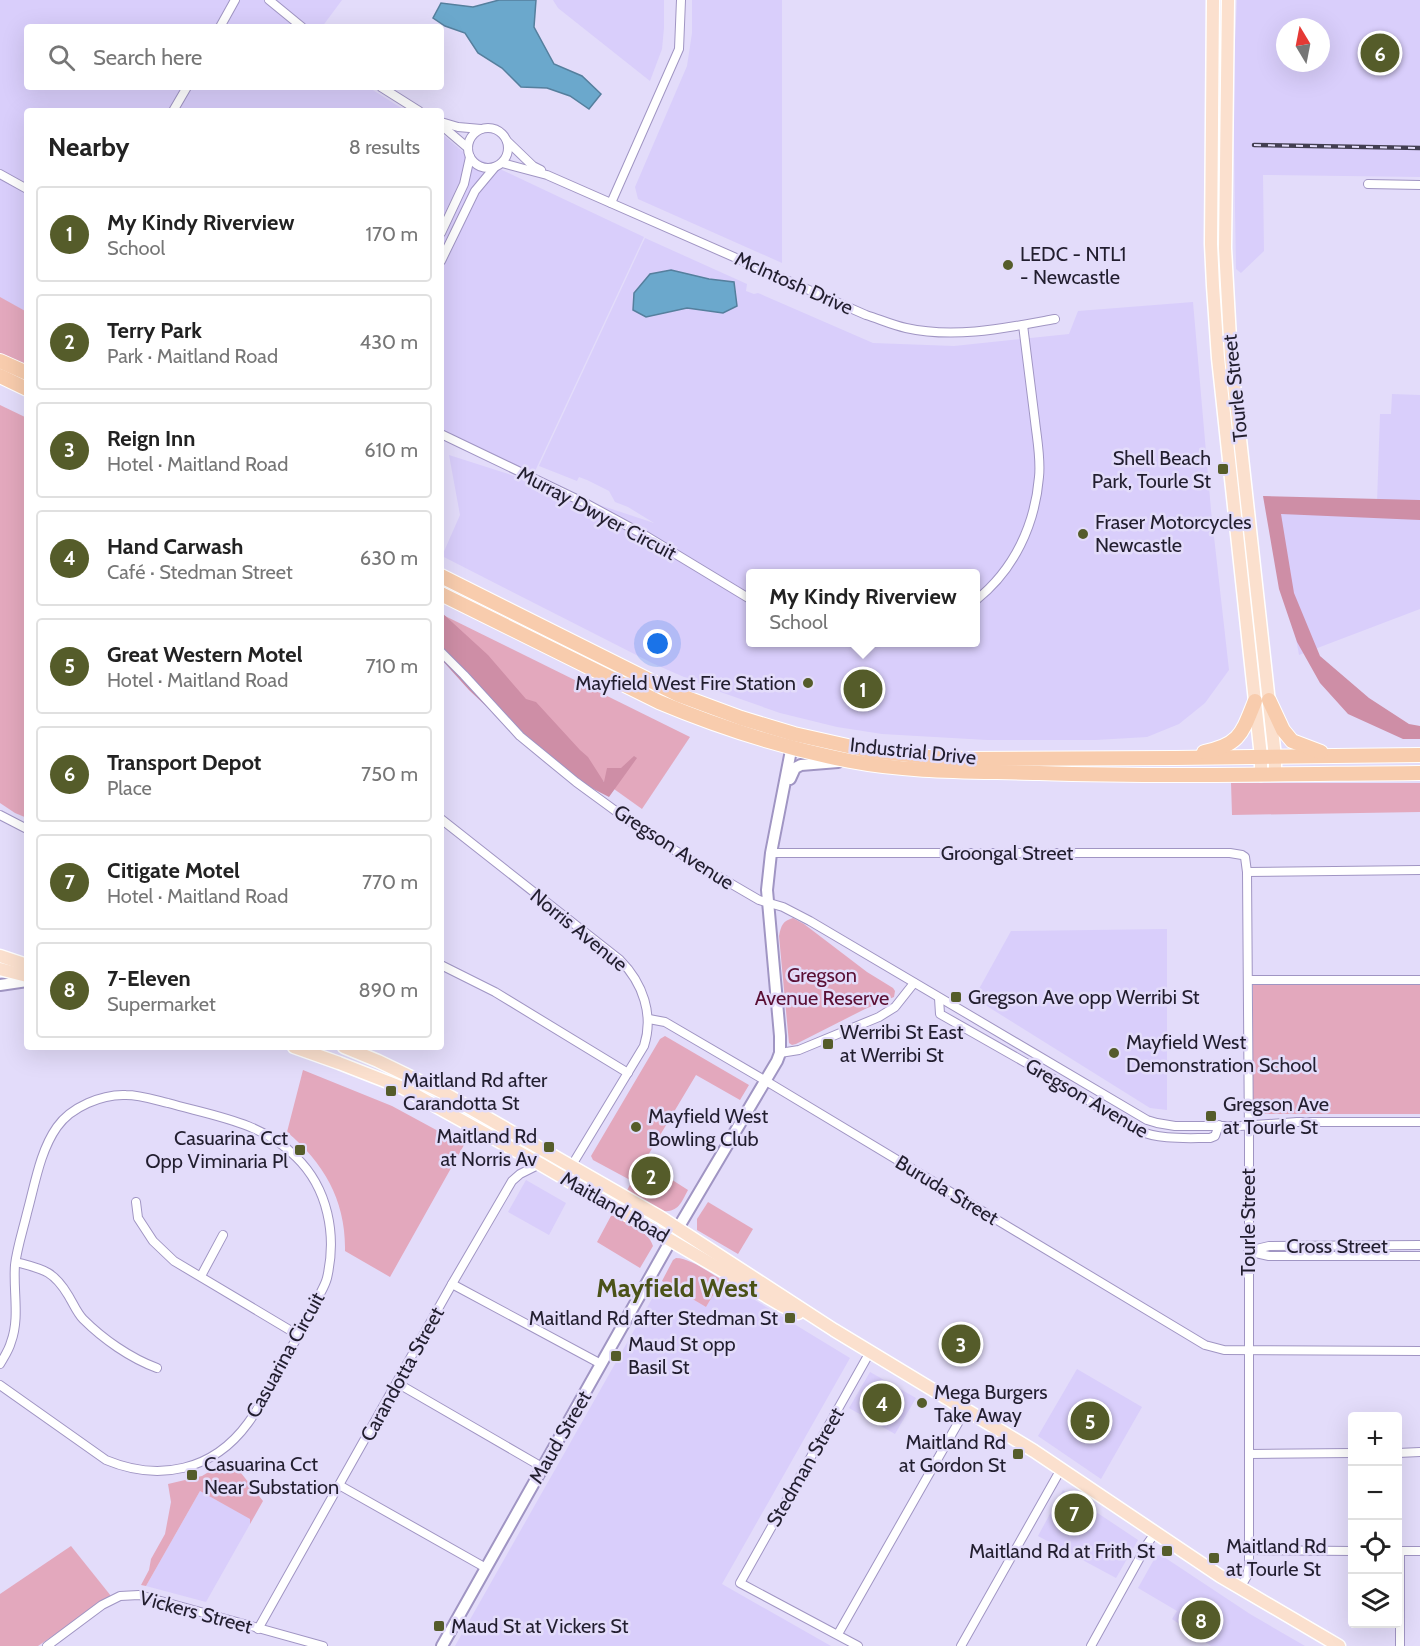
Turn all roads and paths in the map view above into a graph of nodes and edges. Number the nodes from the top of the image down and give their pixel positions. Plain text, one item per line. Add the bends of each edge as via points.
1 (235, 0) edge
2 (269, 0) edge
3 (681, 0) edge
4 (1213, 0) edge
5 (1228, 0) edge
6 (222, 24) edge
7 (298, 24) edge
8 (185, 90) edge
9 (386, 90) edge
10 (175, 108) edge
11 (414, 108) edge
12 (444, 125) edge
13 (444, 127) edge
14 (482, 129) junction
15 (507, 141) junction
16 (469, 152) junction
17 (499, 165) junction
18 (0, 174) edge
19 (547, 175) junction
20 (1368, 184) dead end
21 (1420, 185) edge
22 (24, 187) edge
23 (611, 203) junction
24 (444, 227) edge
25 (444, 255) edge
26 (1055, 320) dead end
27 (1023, 325) junction
28 (0, 362) edge
29 (24, 372) edge
30 (0, 376) edge
31 (24, 388) edge
32 (444, 435) edge
33 (444, 578) edge
34 (444, 595) edge
35 (980, 596) edge
36 (746, 597) edge
37 (444, 655) edge
38 (1262, 701) junction
39 (794, 734) junction
40 (791, 748) junction
41 (1420, 755) edge
42 (1338, 756) junction
43 (1268, 757) junction
44 (1175, 758) junction
45 (851, 761) junction
46 (1420, 773) edge
47 (1268, 775) junction
48 (782, 802) junction
49 (0, 815) edge
50 (444, 821) edge
51 (24, 827) edge
52 (771, 853) junction
53 (1242, 855) joint
54 (1420, 870) edge
55 (1247, 872) junction
56 (768, 904) junction
57 (0, 956) edge
58 (24, 964) edge
59 (444, 966) edge
60 (0, 969) edge
61 (24, 977) edge
62 (24, 979) edge
63 (1248, 980) junction
64 (1420, 980) edge
65 (914, 983) junction
66 (0, 985) edge
67 (939, 998) junction
68 (649, 1019) junction
69 (303, 1050) edge
70 (351, 1050) edge
71 (780, 1053) junction
72 (628, 1073) junction
73 (766, 1081) junction
74 (1420, 1122) edge
75 (1219, 1125) junction
76 (1248, 1125) junction
77 (540, 1164) junction
78 (572, 1165) junction
79 (136, 1202) dead end
80 (678, 1228) junction
81 (223, 1235) dead end
82 (671, 1240) junction
83 (1420, 1245) edge
84 (1248, 1251) junction
85 (1420, 1256) edge
86 (16, 1262) junction
87 (201, 1276) junction
88 (452, 1284) junction
89 (834, 1330) junction
90 (298, 1335) junction
91 (1249, 1350) junction
92 (1420, 1351) edge
93 (870, 1352) junction
94 (0, 1364) edge
95 (601, 1364) junction
96 (157, 1368) dead end
97 (397, 1383) junction
98 (0, 1385) edge
99 (966, 1409) junction
100 (1420, 1452) edge
101 (1348, 1453) edge
102 (1402, 1453) edge
103 (1250, 1454) junction
104 (542, 1467) junction
105 (1061, 1469) junction
106 (339, 1485) junction
107 (1155, 1533) junction
108 (1249, 1550) junction
109 (1348, 1551) edge
110 (1402, 1551) edge
111 (1420, 1551) edge
112 (486, 1568) junction
113 (1399, 1574) edge
114 (1240, 1588) junction
115 (258, 1629) junction
116 (838, 1634) junction
117 (47, 1646) edge
118 (323, 1646) edge
119 (442, 1646) edge
120 (858, 1646) edge
121 (962, 1646) edge
122 (1091, 1646) edge
123 (1339, 1646) edge
124 (1400, 1646) edge

1 - 6 street
2 - 7 street
3 - 23 street via 679,49
4 - 38 main road, Tourle Street via 1213,286 1219,369
5 - 38 main road, Tourle Street via 1226,285
8 - 10 street
9 - 11 street
12 - 14 street
13 - 16 street
14 - 15 street via 497,129
14 - 16 street via 470,139
15 - 17 street via 507,157
15 - 19 street, McIntosh Drive
16 - 17 street via 480,167
16 - 24 street via 464,184
17 - 19 street, McIntosh Drive
17 - 25 street via 475,190
18 - 22 street
19 - 23 street, McIntosh Drive
20 - 21 street
23 - 27 street, McIntosh Drive via 866,315 907,328 986,331
26 - 27 street, McIntosh Drive
27 - 35 street via 1038,446 1036,503 1016,555
28 - 29 highway
30 - 31 highway
32 - 36 street, Murray Dwyer Circuit via 585,503
33 - 39 highway, Industrial Drive via 678,695
34 - 40 highway, Industrial Drive via 659,702
37 - 56 street, Gregson Avenue via 520,736 576,782 643,831
38 - 42 highway via 1292,741
38 - 43 main road, Tourle Street
38 - 44 highway via 1234,741 1216,750
39 - 40 main road
39 - 44 highway, Industrial Drive via 870,751 938,758
40 - 45 highway, Industrial Drive
40 - 48 main road
41 - 42 highway, Industrial Drive
42 - 43 highway, Industrial Drive
43 - 44 highway, Industrial Drive
43 - 47 main road, Tourle Street
45 - 47 highway, Industrial Drive via 959,772
45 - 48 main road via 798,766
46 - 47 highway, Industrial Drive
48 - 52 main road
49 - 51 street
50 - 68 street, Norris Avenue via 620,960 641,989
52 - 53 street, Groongal Street
52 - 56 main road
53 - 55 street, Tourle Street
54 - 55 street
55 - 63 street, Tourle Street
56 - 65 street, Gregson Avenue via 810,921
56 - 71 main road
57 - 58 main road
59 - 72 street via 495,992
60 - 61 main road
62 - 66 main road
63 - 64 street
63 - 76 street, Tourle Street
65 - 67 street, Gregson Avenue
65 - 71 street via 895,1007 879,1017 799,1050
67 - 75 street, Gregson Avenue via 1147,1120 1165,1125
67 - 75 street, Gregson Avenue via 940,1014 1136,1130 1164,1138 1210,1138
68 - 72 street, Norris Avenue via 644,1046
68 - 73 street, Buruda Street via 665,1022
69 - 77 main road, Maitland Road via 403,1088
70 - 78 main road, Maitland Road via 442,1092
71 - 73 main road, Maud Street
72 - 78 street, Norris Avenue
73 - 80 main road, Maud Street
73 - 91 street, Buruda Street via 1205,1345
74 - 76 street, Gregson Avenue
75 - 76 street, Gregson Avenue
76 - 84 street, Tourle Street
77 - 82 main road, Maitland Road
77 - 88 street, Carandotta Street via 512,1181
78 - 80 main road, Maitland Road
79 - 87 street via 138,1218 153,1241 174,1261
80 - 82 main road, Maud Street
80 - 89 main road, Maitland Road
81 - 87 street
82 - 89 main road, Maitland Road via 783,1306
82 - 95 main road, Maud Street
83 - 84 street, Cross Street via 1269,1246
84 - 85 street, Cross Street via 1269,1256
84 - 91 street, Tourle Street
86 - 90 street, Casuarina Circuit via 40,1166 58,1125 72,1112 107,1096 156,1100 246,1124 274,1137 297,1157 318,1186 332,1241 326,1280
86 - 94 street, Casuarina Circuit via 15,1319 11,1342
86 - 96 street via 45,1270 61,1283 82,1318 116,1346
87 - 90 street
88 - 95 street
88 - 97 street, Carandotta Street
89 - 93 main road, Maitland Road
90 - 98 street, Casuarina Circuit via 248,1423 220,1451 183,1468 142,1471 106,1460
91 - 92 street, Buruda Street
91 - 103 street, Tourle Street
93 - 99 main road, Maitland Road
93 - 116 street, Stedman Street via 740,1583
95 - 104 main road, Maud Street
97 - 104 street
97 - 106 street, Carandotta Street
99 - 105 main road, Maitland Road
99 - 116 street
100 - 102 street
101 - 103 street
103 - 108 street, Tourle Street
104 - 112 main road, Maud Street
105 - 107 main road, Maitland Road
105 - 121 street
106 - 112 street
106 - 115 street, Carandotta Street
107 - 114 main road, Maitland Road
107 - 122 street
108 - 109 street
108 - 114 street, Tourle Street via 1249,1571
110 - 111 street
112 - 119 main road, Maud Street
113 - 124 street
114 - 123 main road, Maitland Road
115 - 117 street, Vickers Street via 139,1594 120,1596 102,1605
115 - 118 street, Vickers Street
116 - 120 street

